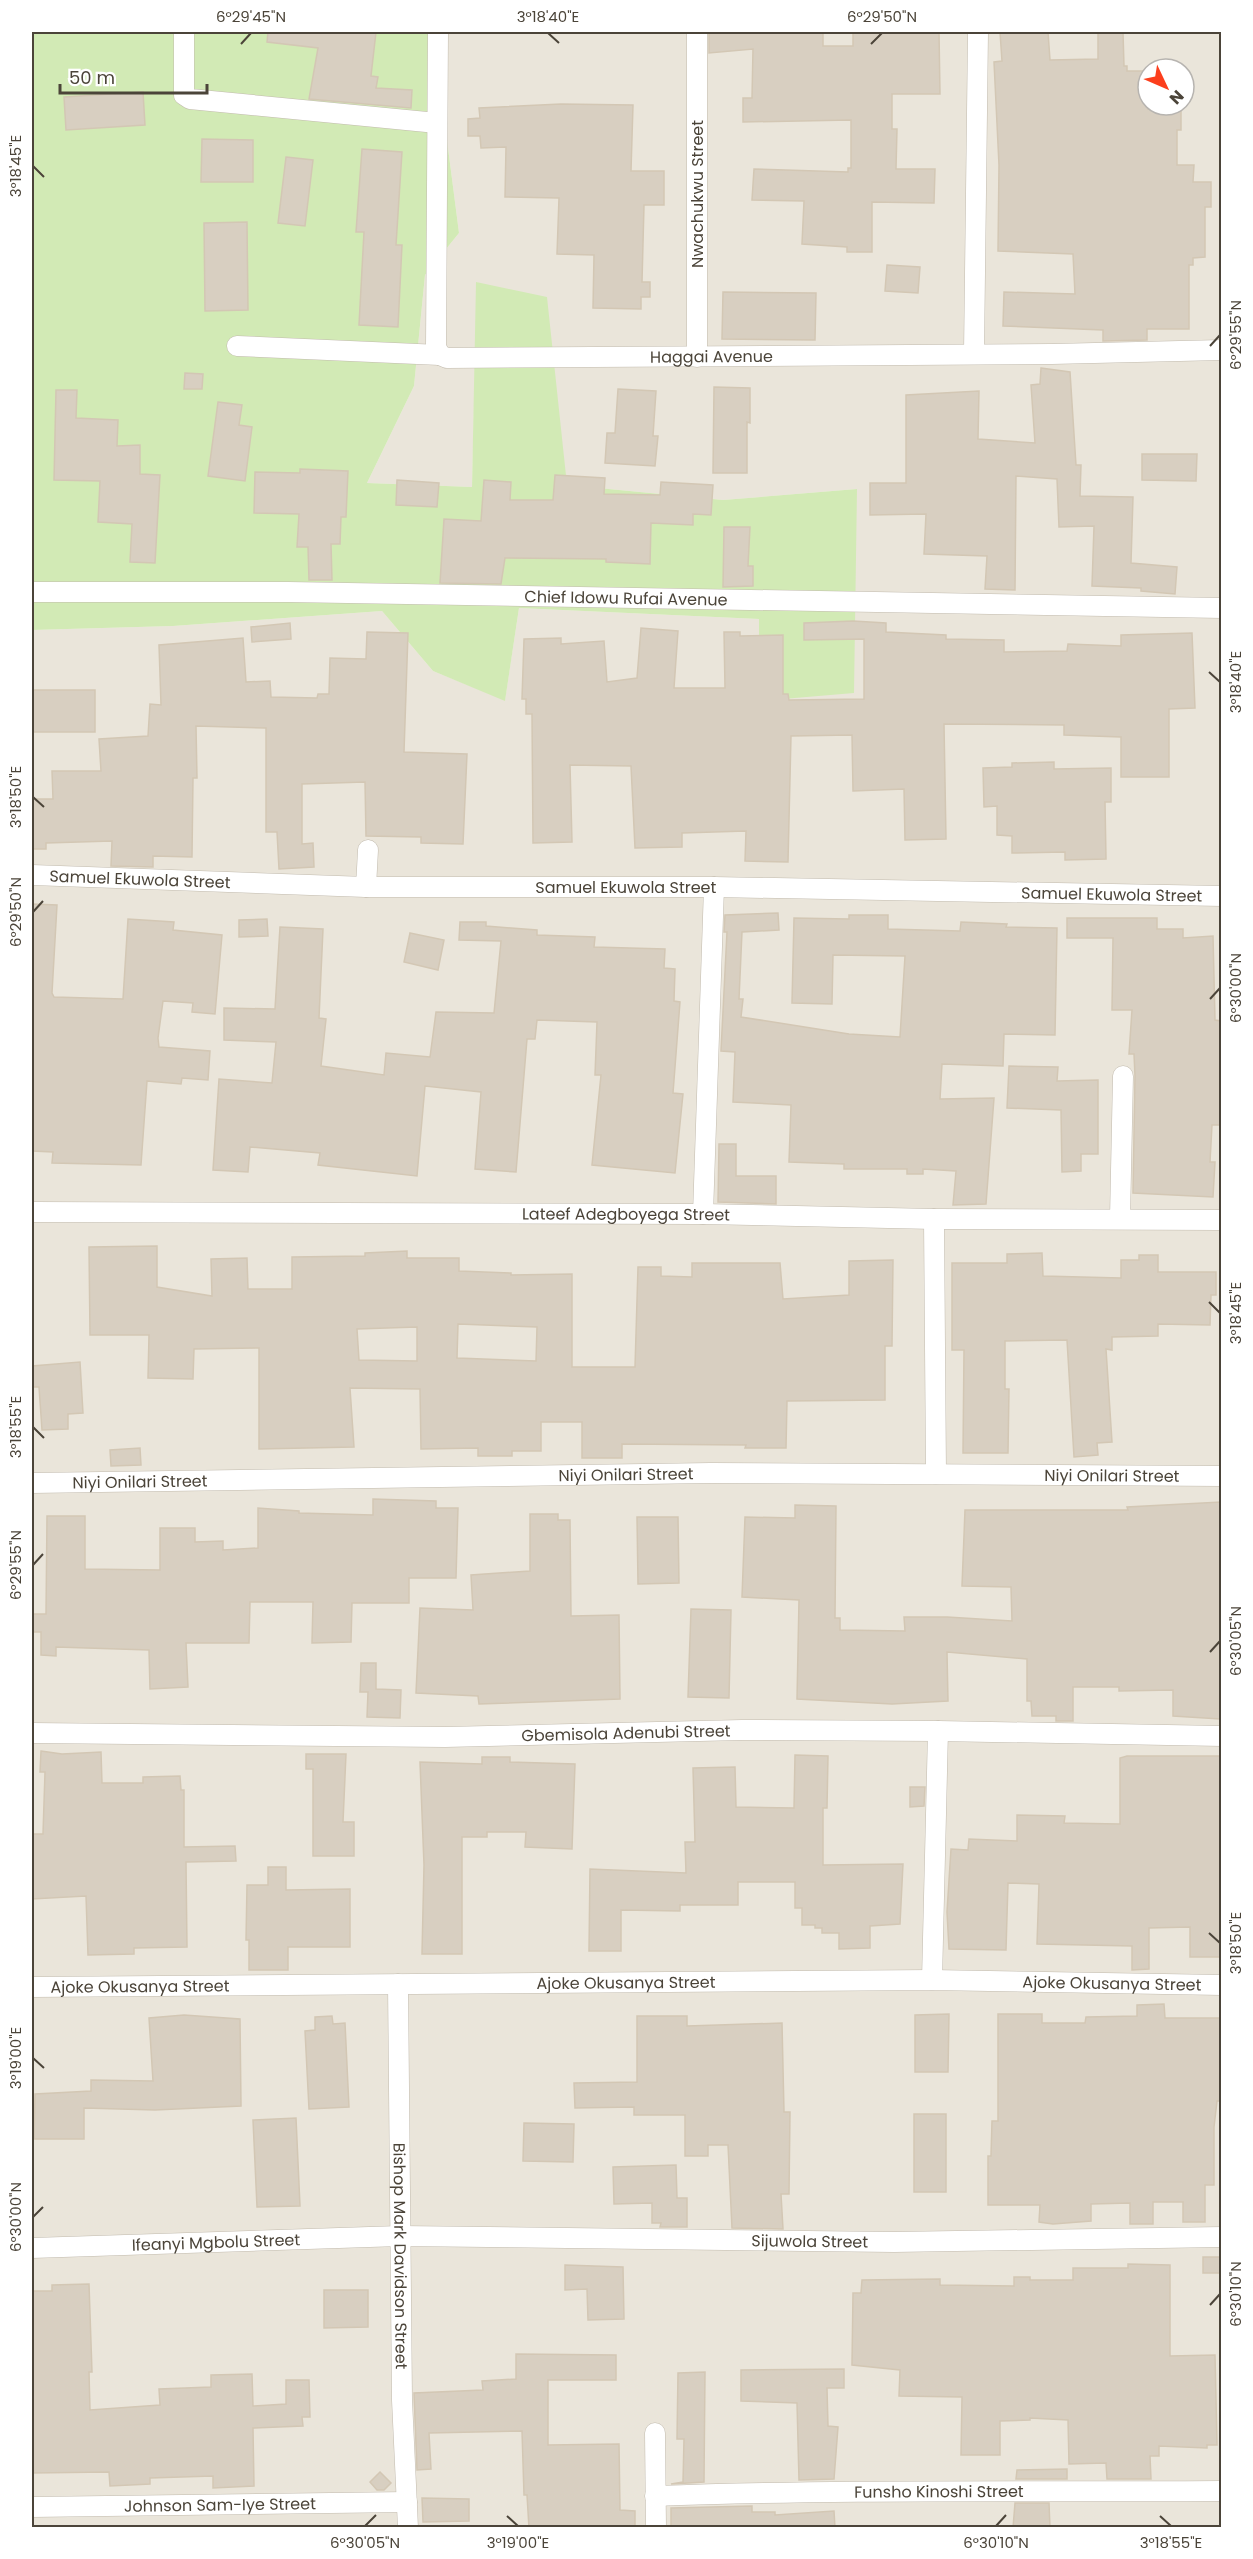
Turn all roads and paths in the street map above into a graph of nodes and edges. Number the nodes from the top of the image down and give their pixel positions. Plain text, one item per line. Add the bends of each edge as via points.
1 (184, 32) edge
2 (438, 32) edge
3 (697, 32) edge
4 (978, 32) edge
5 (437, 123) junction
6 (237, 346) dead end
7 (1221, 350) edge
8 (974, 353) junction
9 (444, 356) junction
10 (697, 357) junction
11 (32, 592) edge
12 (1221, 608) edge
13 (368, 850) dead end
14 (32, 875) edge
15 (366, 887) junction
16 (714, 887) junction
17 (1221, 896) edge
18 (1124, 1076) dead end
19 (32, 1212) edge
20 (703, 1214) junction
21 (1120, 1218) junction
22 (934, 1219) junction
23 (1221, 1220) edge
24 (936, 1474) junction
25 (1221, 1476) edge
26 (32, 1483) edge
27 (938, 1731) junction
28 (32, 1733) edge
29 (1221, 1736) edge
30 (932, 1980) junction
31 (398, 1984) junction
32 (1221, 1985) edge
33 (32, 1987) edge
34 (400, 2236) junction
35 (1221, 2237) edge
36 (32, 2248) edge
37 (655, 2433) dead end
38 (1221, 2491) edge
39 (655, 2496) junction
40 (407, 2502) junction
41 (32, 2507) edge
42 (408, 2528) edge
43 (656, 2528) edge

1 - 5 street via 184,95 190,99
2 - 5 street
3 - 10 street, Nwachukwu Street
4 - 8 street
5 - 9 street via 436,347
6 - 9 street, Haggai Avenue
7 - 8 street, Haggai Avenue
8 - 10 street, Haggai Avenue
9 - 10 street, Haggai Avenue
11 - 12 street, Chief Idowu Rufai Avenue via 288,592
13 - 15 street
14 - 15 street, Samuel Ekuwola Street
15 - 16 street, Samuel Ekuwola Street
16 - 17 street, Samuel Ekuwola Street
16 - 20 street
18 - 21 street
19 - 20 street, Lateef Adegboyega Street
20 - 22 street, Lateef Adegboyega Street
21 - 22 street, Lateef Adegboyega Street
21 - 23 street, Lateef Adegboyega Street
22 - 24 street
24 - 25 street, Niyi Onilari Street
24 - 26 street, Niyi Onilari Street via 711,1473
27 - 28 street, Gbemisola Adenubi Street via 742,1730 445,1737
27 - 29 street, Gbemisola Adenubi Street
27 - 30 street
30 - 31 street, Ajoke Okusanya Street
30 - 32 street, Ajoke Okusanya Street
31 - 33 street, Ajoke Okusanya Street
31 - 34 street, Bishop Mark Davidson Street
34 - 35 street, Sijuwola Street via 894,2242
34 - 36 street, Ifeanyi Mgbolu Street
34 - 40 street, Bishop Mark Davidson Street
37 - 39 street
38 - 39 street, Funsho Kinoshi Street via 811,2491
39 - 43 street
40 - 41 street, Johnson Sam-Iye Street
40 - 42 street, Bishop Mark Davidson Street

